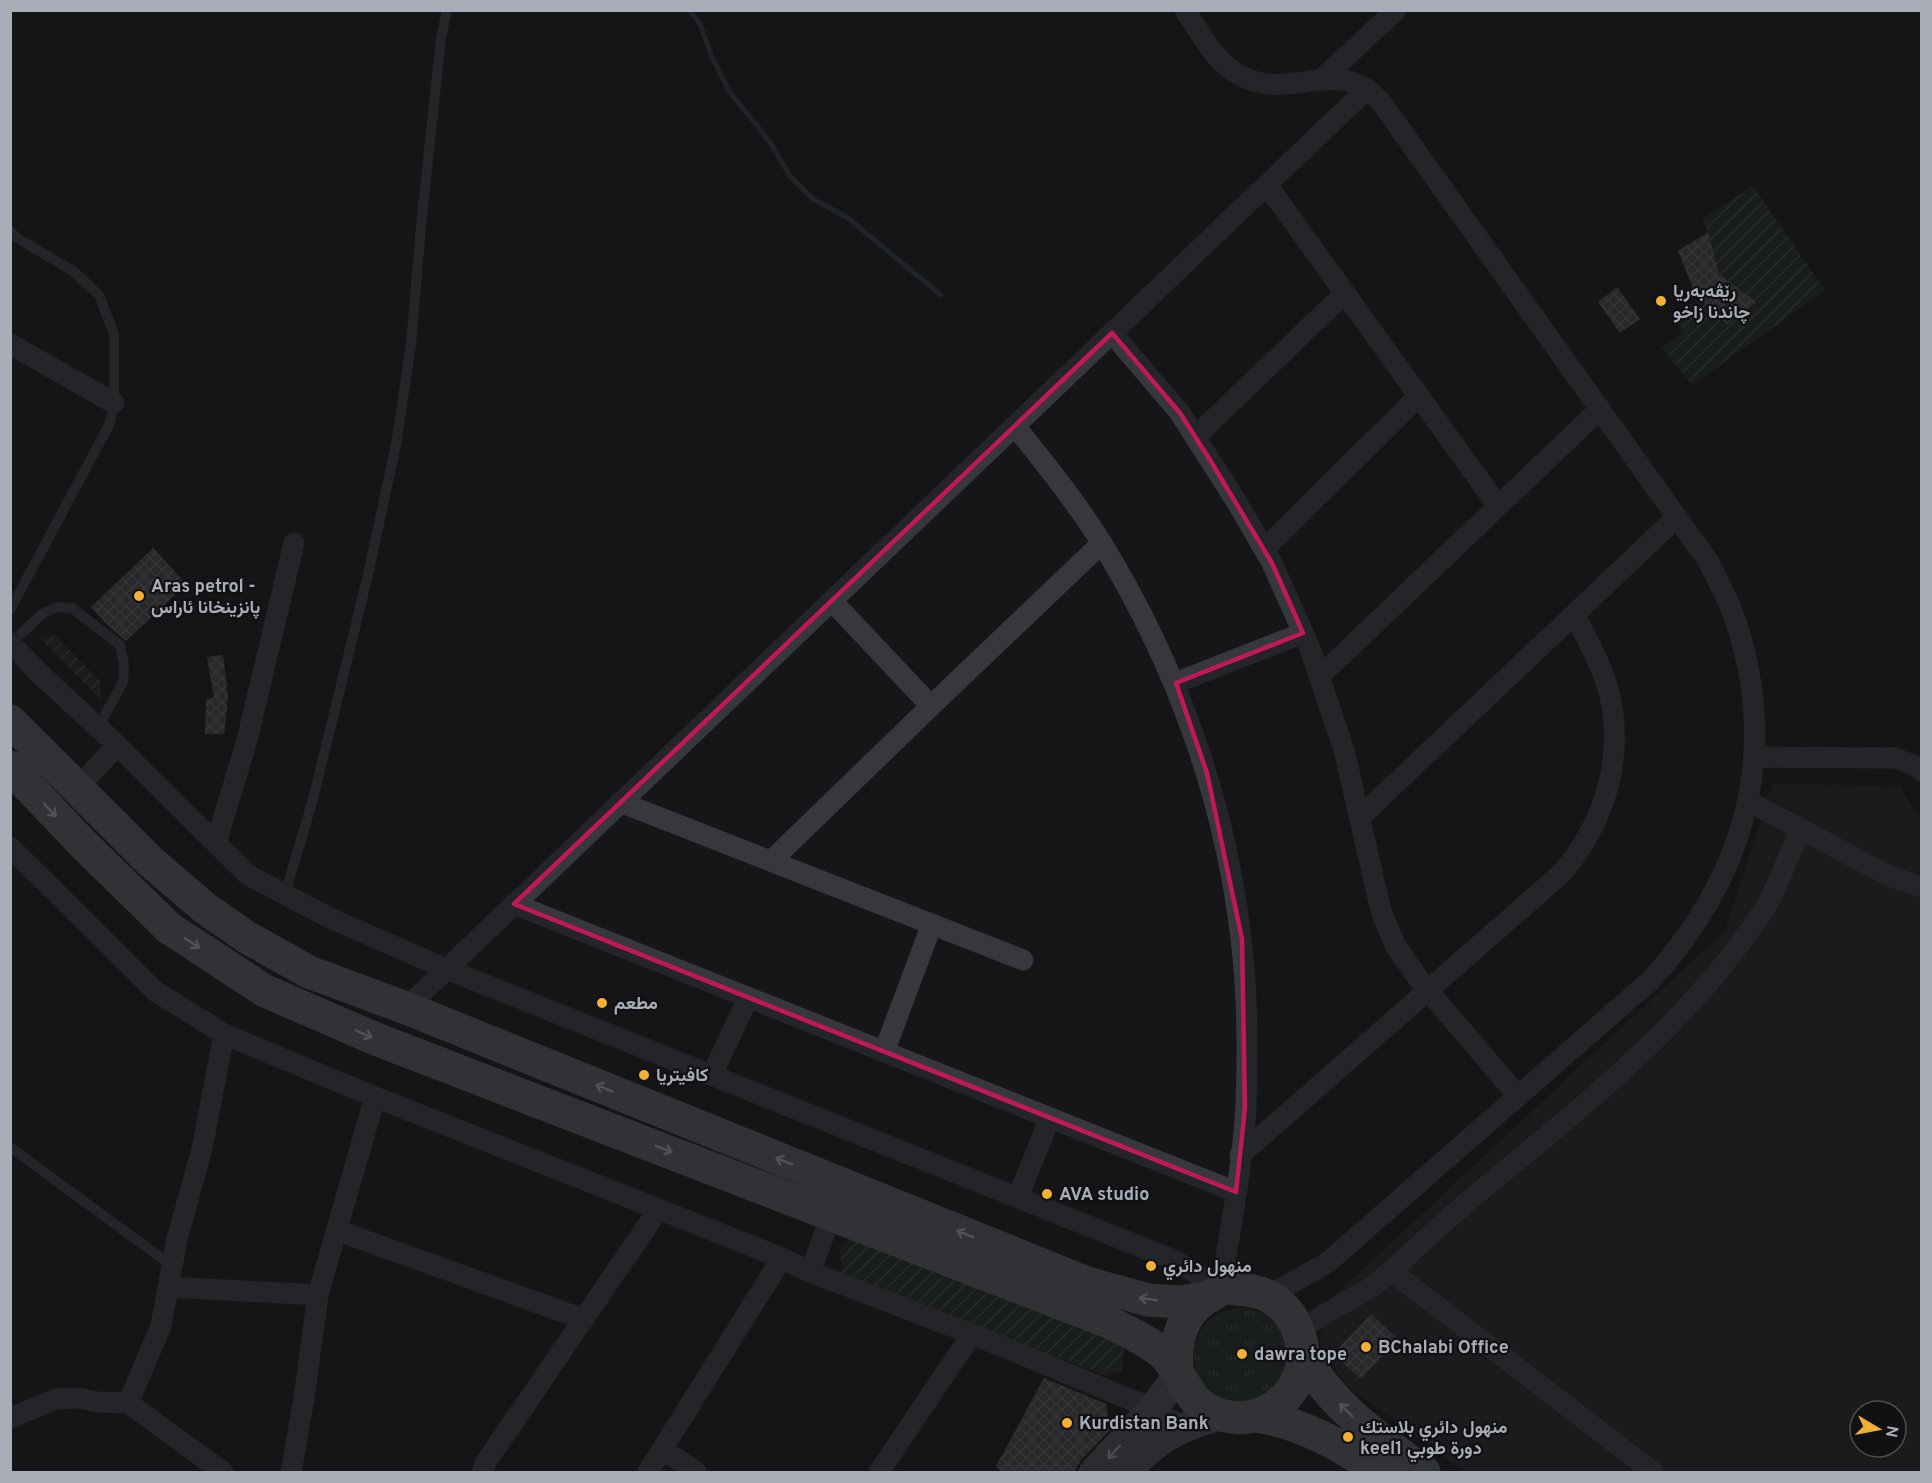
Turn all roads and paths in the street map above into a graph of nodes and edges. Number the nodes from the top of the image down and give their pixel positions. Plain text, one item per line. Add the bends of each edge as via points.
1 (447, 10) edge
2 (1185, 10) edge
3 (1396, 10) edge
4 (1321, 80) junction
5 (1367, 89) junction
6 (1267, 185) junction
7 (10, 231) edge
8 (1345, 293) junction
9 (1112, 333) junction
10 (10, 344) edge
11 (1419, 396) junction
12 (114, 403) junction
13 (1600, 409) junction
14 (1015, 426) junction
15 (1195, 437) junction
16 (1498, 506) junction
17 (1677, 517) junction
18 (294, 543) dead end
19 (1102, 543) junction
20 (1264, 549) junction
21 (832, 601) junction
22 (10, 610) edge
23 (1575, 615) junction
24 (1303, 633) junction
25 (11, 643) edge
26 (1319, 677) junction
27 (1175, 683) junction
28 (931, 706) junction
29 (10, 721) edge
30 (98, 728) junction
31 (117, 745) junction
32 (1754, 757) junction
33 (10, 767) edge
34 (1922, 771) edge
35 (78, 788) junction
36 (1748, 801) junction
37 (620, 802) junction
38 (1359, 818) junction
39 (1801, 829) junction
40 (216, 843) junction
41 (10, 847) edge
42 (771, 861) junction
43 (1922, 887) edge
44 (285, 894) junction
45 (514, 904) junction
46 (932, 924) junction
47 (1023, 960) dead end
48 (446, 969) junction
49 (1428, 991) junction
50 (748, 998) junction
51 (406, 1008) junction
52 (224, 1034) junction
53 (884, 1052) junction
54 (712, 1076) junction
55 (1518, 1096) junction
56 (375, 1097) junction
57 (1050, 1118) junction
58 (10, 1147) edge
59 (1240, 1155) junction
60 (1236, 1192) junction
61 (1018, 1197) junction
62 (658, 1210) junction
63 (832, 1214) junction
64 (336, 1230) junction
65 (782, 1258) junction
66 (172, 1266) junction
67 (1391, 1271) junction
68 (810, 1272) junction
69 (169, 1287) junction
70 (1215, 1293) junction
71 (318, 1295) junction
72 (1268, 1296) junction
73 (583, 1319) junction
74 (972, 1334) junction
75 (1301, 1342) junction
76 (1178, 1371) junction
77 (128, 1403) junction
78 (1152, 1409) junction
79 (1221, 1415) junction
80 (1256, 1416) junction
81 (10, 1418) edge
82 (1183, 1427) junction
83 (662, 1449) junction
84 (224, 1473) edge
85 (291, 1473) edge
86 (482, 1473) edge
87 (648, 1473) edge
88 (696, 1473) edge
89 (879, 1473) edge
90 (1094, 1473) edge
91 (1126, 1473) edge
92 (1378, 1473) edge
93 (1424, 1473) edge
94 (1653, 1473) edge

1 - 44 lane via 423,202 411,344 396,446 313,799
2 - 4 street via 1214,53 1237,74 1266,85
3 - 4 street
4 - 5 street via 1353,82
5 - 6 street
5 - 13 street via 1388,112
6 - 8 street
6 - 9 street
7 - 12 lane via 73,271 99,295 114,334
8 - 11 street
8 - 15 street
9 - 14 street
9 - 15 street via 1180,413
10 - 12 street
11 - 16 street
11 - 20 street
12 - 22 lane via 108,424
13 - 16 street
13 - 17 street
14 - 19 street
14 - 21 street
15 - 20 street
16 - 26 street
17 - 23 street
17 - 32 street via 1708,561 1737,626 1753,696
18 - 40 street via 247,740
19 - 27 street via 1144,617
19 - 28 street
20 - 24 street
21 - 28 street
21 - 37 street
23 - 38 street
23 - 49 street via 1603,675 1613,716 1610,780 1598,819 1577,856 1562,873
24 - 26 street
24 - 27 street
25 - 30 street
25 - 30 lane via 42,614 57,607 72,608 120,645 123,682
26 - 38 street via 1344,750
27 - 59 street via 1207,773 1228,855 1242,939 1247,1023
28 - 42 street
29 - 35 main road
30 - 31 street
31 - 35 street
31 - 40 street
32 - 34 street via 1895,758
32 - 36 street
33 -> 63 main road via 169,928 265,991 376,1039
35 - 51 main road via 150,861 206,909 248,938 309,972
36 - 39 street
36 - 55 street via 1727,867 1695,927 1674,955 1651,980
37 - 42 street
37 - 45 street
38 - 49 street via 1387,928
39 - 43 street via 1889,876
39 - 67 street via 1764,910 1710,983 1560,1127
40 - 44 street via 248,875
41 - 52 street via 155,991
42 - 46 street
44 - 48 street
45 - 48 street
45 - 50 street
46 - 47 street
46 - 53 street
48 - 51 street
48 - 54 street
49 - 55 street
49 - 59 street
50 - 53 street
50 - 54 street
70 -> 51 main road via 1179,1302 1148,1300 1087,1283
52 - 56 street
52 - 66 street via 202,1149
53 - 57 street
54 - 61 street
55 - 72 street via 1327,1263
56 - 62 street
56 - 64 street
57 - 60 street
57 - 61 street
58 - 66 lane
59 - 60 street
60 - 70 street
61 - 70 street via 1176,1261 1207,1280
62 - 65 street
62 - 73 street
63 - 68 street
63 - 76 main road via 1109,1322 1161,1352
64 - 71 street
64 - 73 street
65 - 68 street
65 - 83 street
66 - 69 street
67 - 75 street
67 - 94 street
68 - 74 street
69 - 71 street
69 - 77 street via 161,1326
70 - 72 main road via 1246,1289
70 - 76 main road via 1191,1311 1180,1328 1175,1348
71 - 85 street
72 - 75 main road via 1290,1314
73 - 86 street
74 - 78 street
74 - 89 street
75 - 80 main road via 1300,1375 1290,1393 1275,1407
93 -> 75 main road via 1340,1404 1313,1374
76 - 78 main road
76 - 79 main road via 1195,1400
77 - 81 street via 56,1400
77 - 84 street
78 - 82 street
78 -> 90 main road
79 - 80 main road
79 - 82 main road
80 - 92 main road via 1283,1421 1328,1439
82 - 91 main road via 1158,1442
83 - 87 street
83 - 88 street

